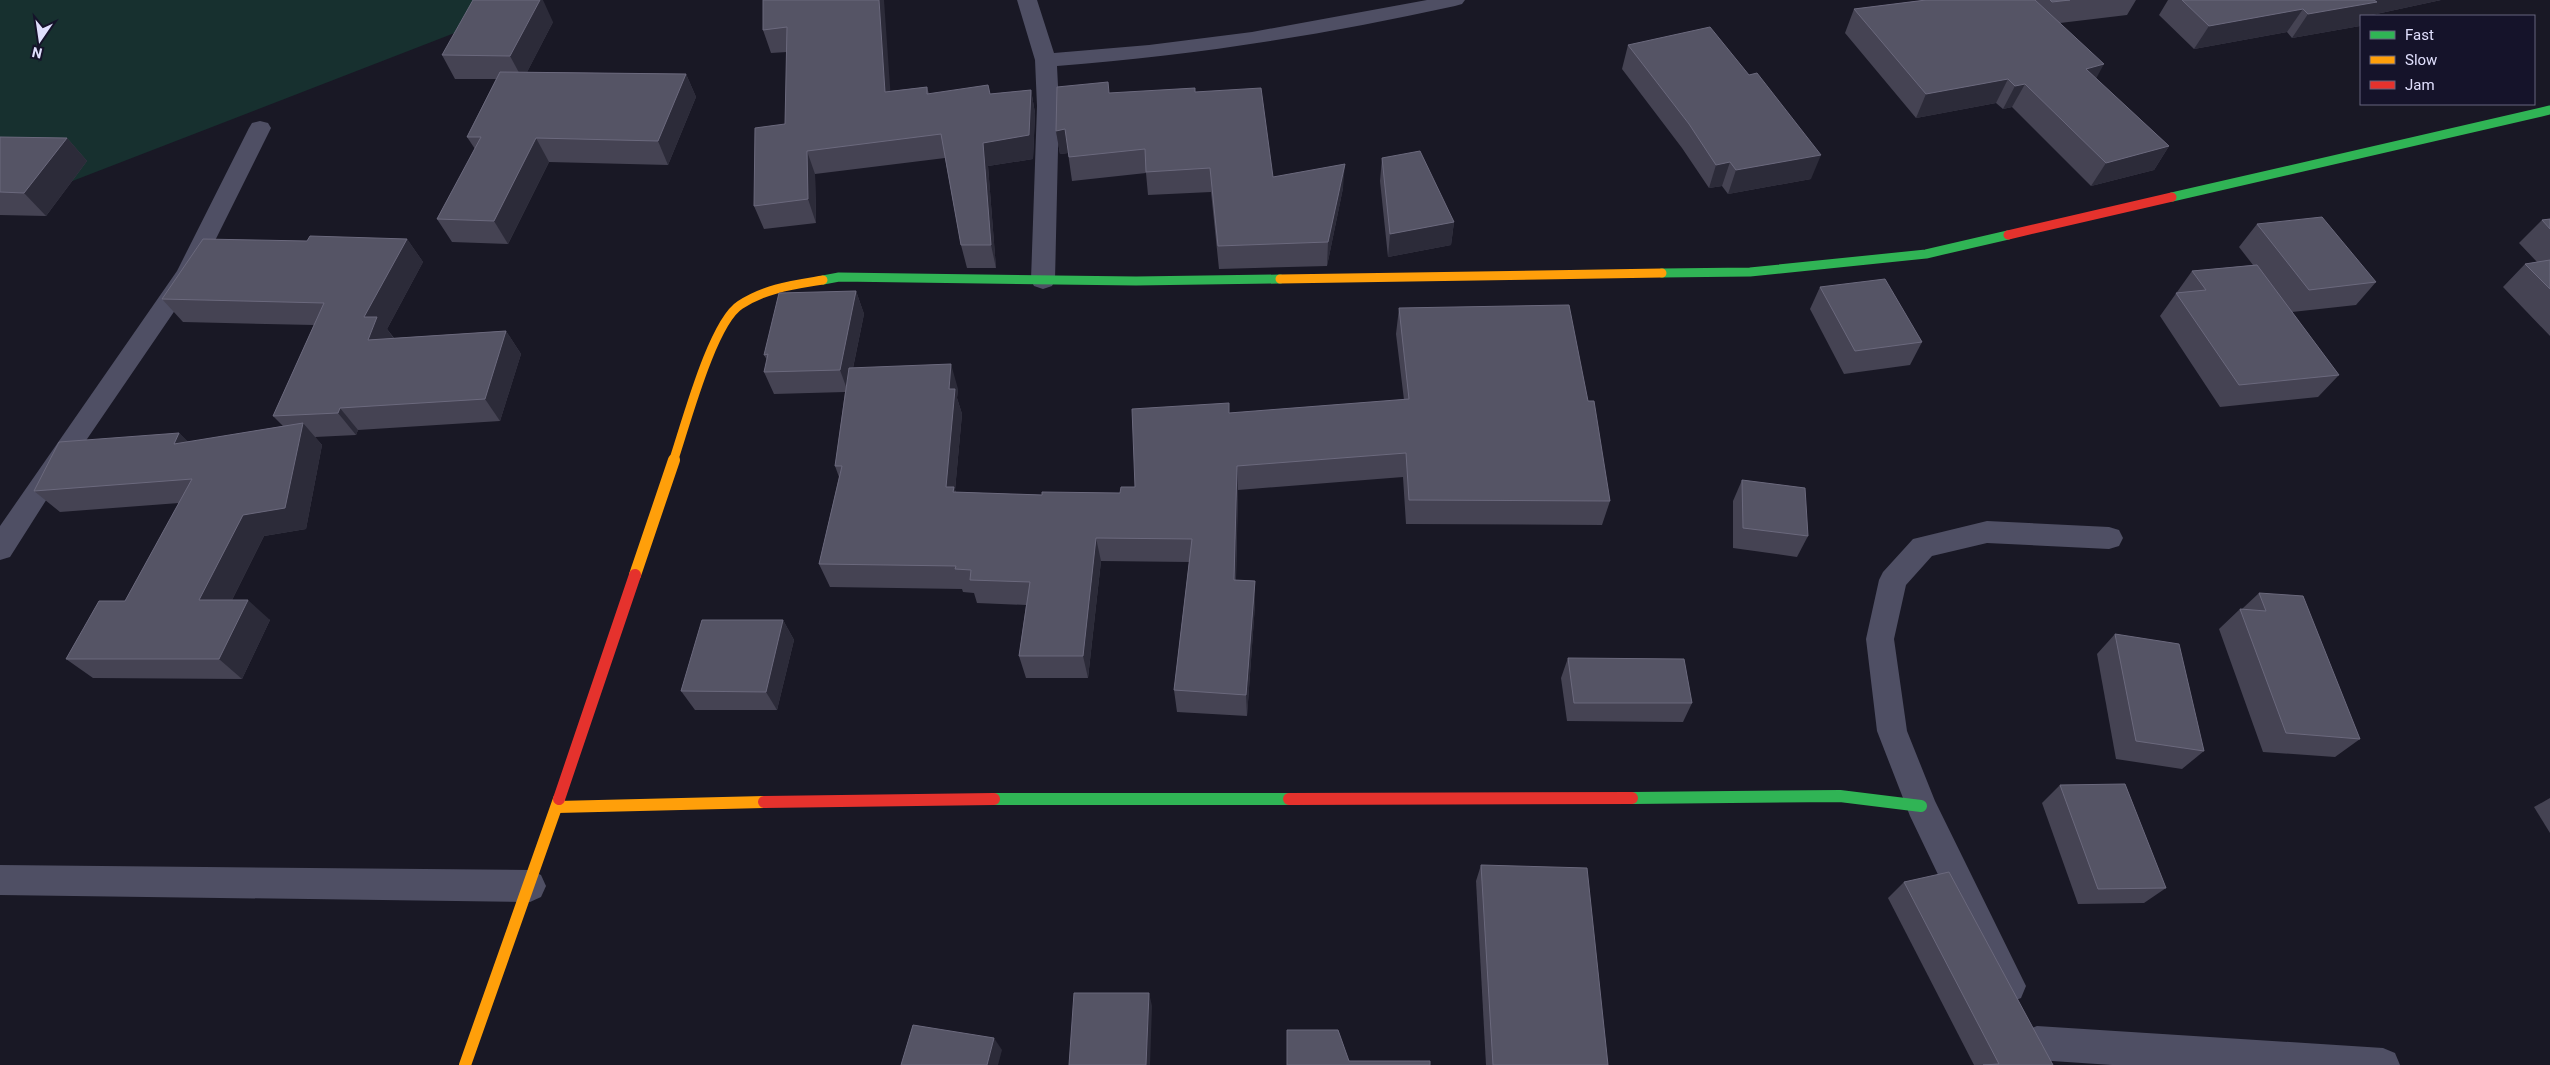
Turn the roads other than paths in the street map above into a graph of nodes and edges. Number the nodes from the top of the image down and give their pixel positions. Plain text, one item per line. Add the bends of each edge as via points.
1 (1027, 0) edge
2 (1455, 0) edge
3 (1046, 60) junction
4 (2550, 110) edge
5 (260, 128) dead end
6 (1043, 280) junction
7 (2109, 538) dead end
8 (0, 549) edge
9 (1921, 806) junction
10 (557, 807) junction
11 (0, 880) edge
12 (530, 886) junction
13 (2043, 1054) edge
14 (465, 1065) edge
15 (2383, 1065) edge

1 - 3 street
2 - 3 street via 1365,21 1222,42
3 - 6 street via 1048,106
4 - 6 street via 1926,254 1750,272
5 - 8 street via 187,275
6 - 10 street via 839,276 774,288 738,306 715,337
7 - 9 street via 1987,532 1924,547 1893,580 1880,639 1892,731
9 - 10 street via 1840,796 866,799
9 - 13 street
10 - 12 street
11 - 12 street
12 - 14 street
13 - 15 street

